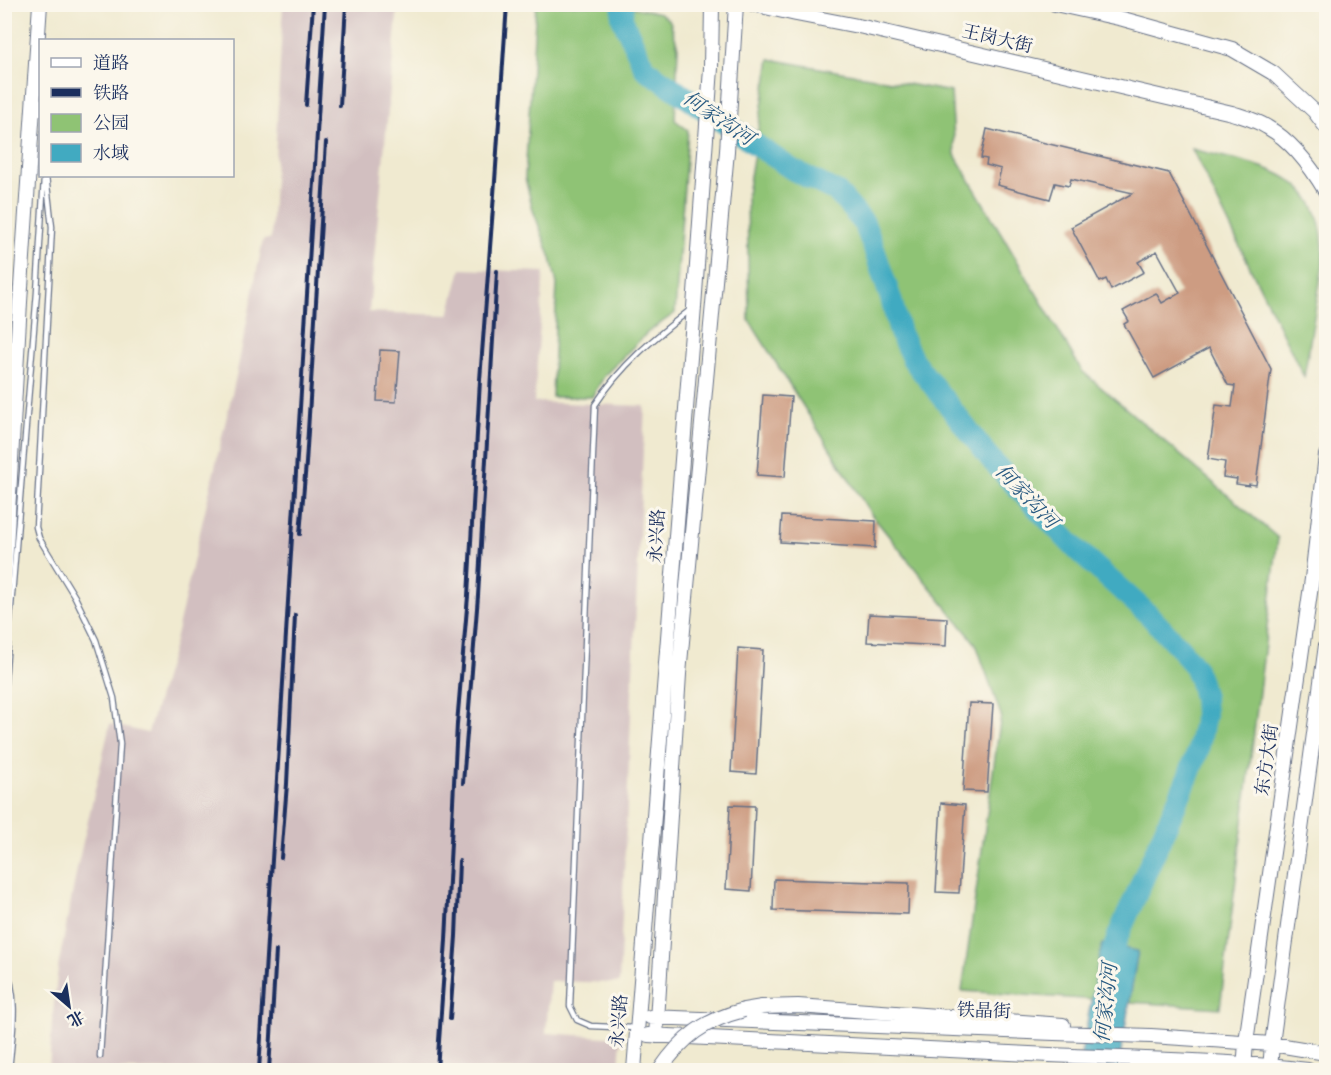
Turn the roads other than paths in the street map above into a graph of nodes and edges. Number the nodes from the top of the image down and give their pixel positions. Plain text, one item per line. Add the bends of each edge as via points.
1 (40, 4) edge
2 (712, 4) edge
3 (736, 4) edge
4 (753, 4) edge
5 (1055, 4) edge
6 (36, 59) junction
7 (39, 100) edge
8 (1326, 127) edge
9 (45, 177) edge
10 (45, 177) edge
11 (1326, 192) edge
12 (694, 307) junction
13 (1326, 455) edge
14 (4, 583) edge
15 (1326, 645) edge
16 (4, 692) edge
17 (4, 964) edge
18 (658, 1017) junction
19 (638, 1026) junction
20 (656, 1036) junction
21 (1151, 1036) junction
22 (1246, 1042) junction
23 (1272, 1044) junction
24 (1326, 1053) edge
25 (100, 1056) dead end
26 (1245, 1068) edge
27 (1270, 1068) edge
28 (9, 1071) edge
29 (634, 1071) edge
30 (660, 1071) edge
31 (1308, 1071) edge

1 - 6 main road
2 - 12 main road, 永兴路
3 - 18 main road, 永兴路 via 727,151 679,674
4 - 11 main road, 王岗大街 via 1232,113 1282,137
5 - 8 main road via 1233,49 1273,73
6 - 7 lane
6 - 14 main road
9 - 16 lane
10 - 25 lane via 52,227 36,527 96,640 114,698 120,744
12 - 19 main road, 永兴路
12 - 19 lane via 649,342 621,370 595,405 570,1006 577,1020 591,1026
13 - 22 main road, 东方大街
15 - 23 main road
17 - 28 lane via 12,985 14,1011
18 - 19 main road, 铁晶街
18 - 20 main road, 永兴路
18 - 21 main road, 铁晶街
19 - 20 main road
19 - 29 main road, 永兴路
20 - 26 main road via 1147,1058
21 - 22 main road, 铁晶街
21 - 30 main road, bridge via 1044,1023 798,1006 762,1007 727,1014 694,1032
22 - 23 main road, 铁晶街
22 - 26 main road, 东方大街
23 - 24 main road, 铁晶街
23 - 27 main road
26 - 27 main road
27 - 31 main road

